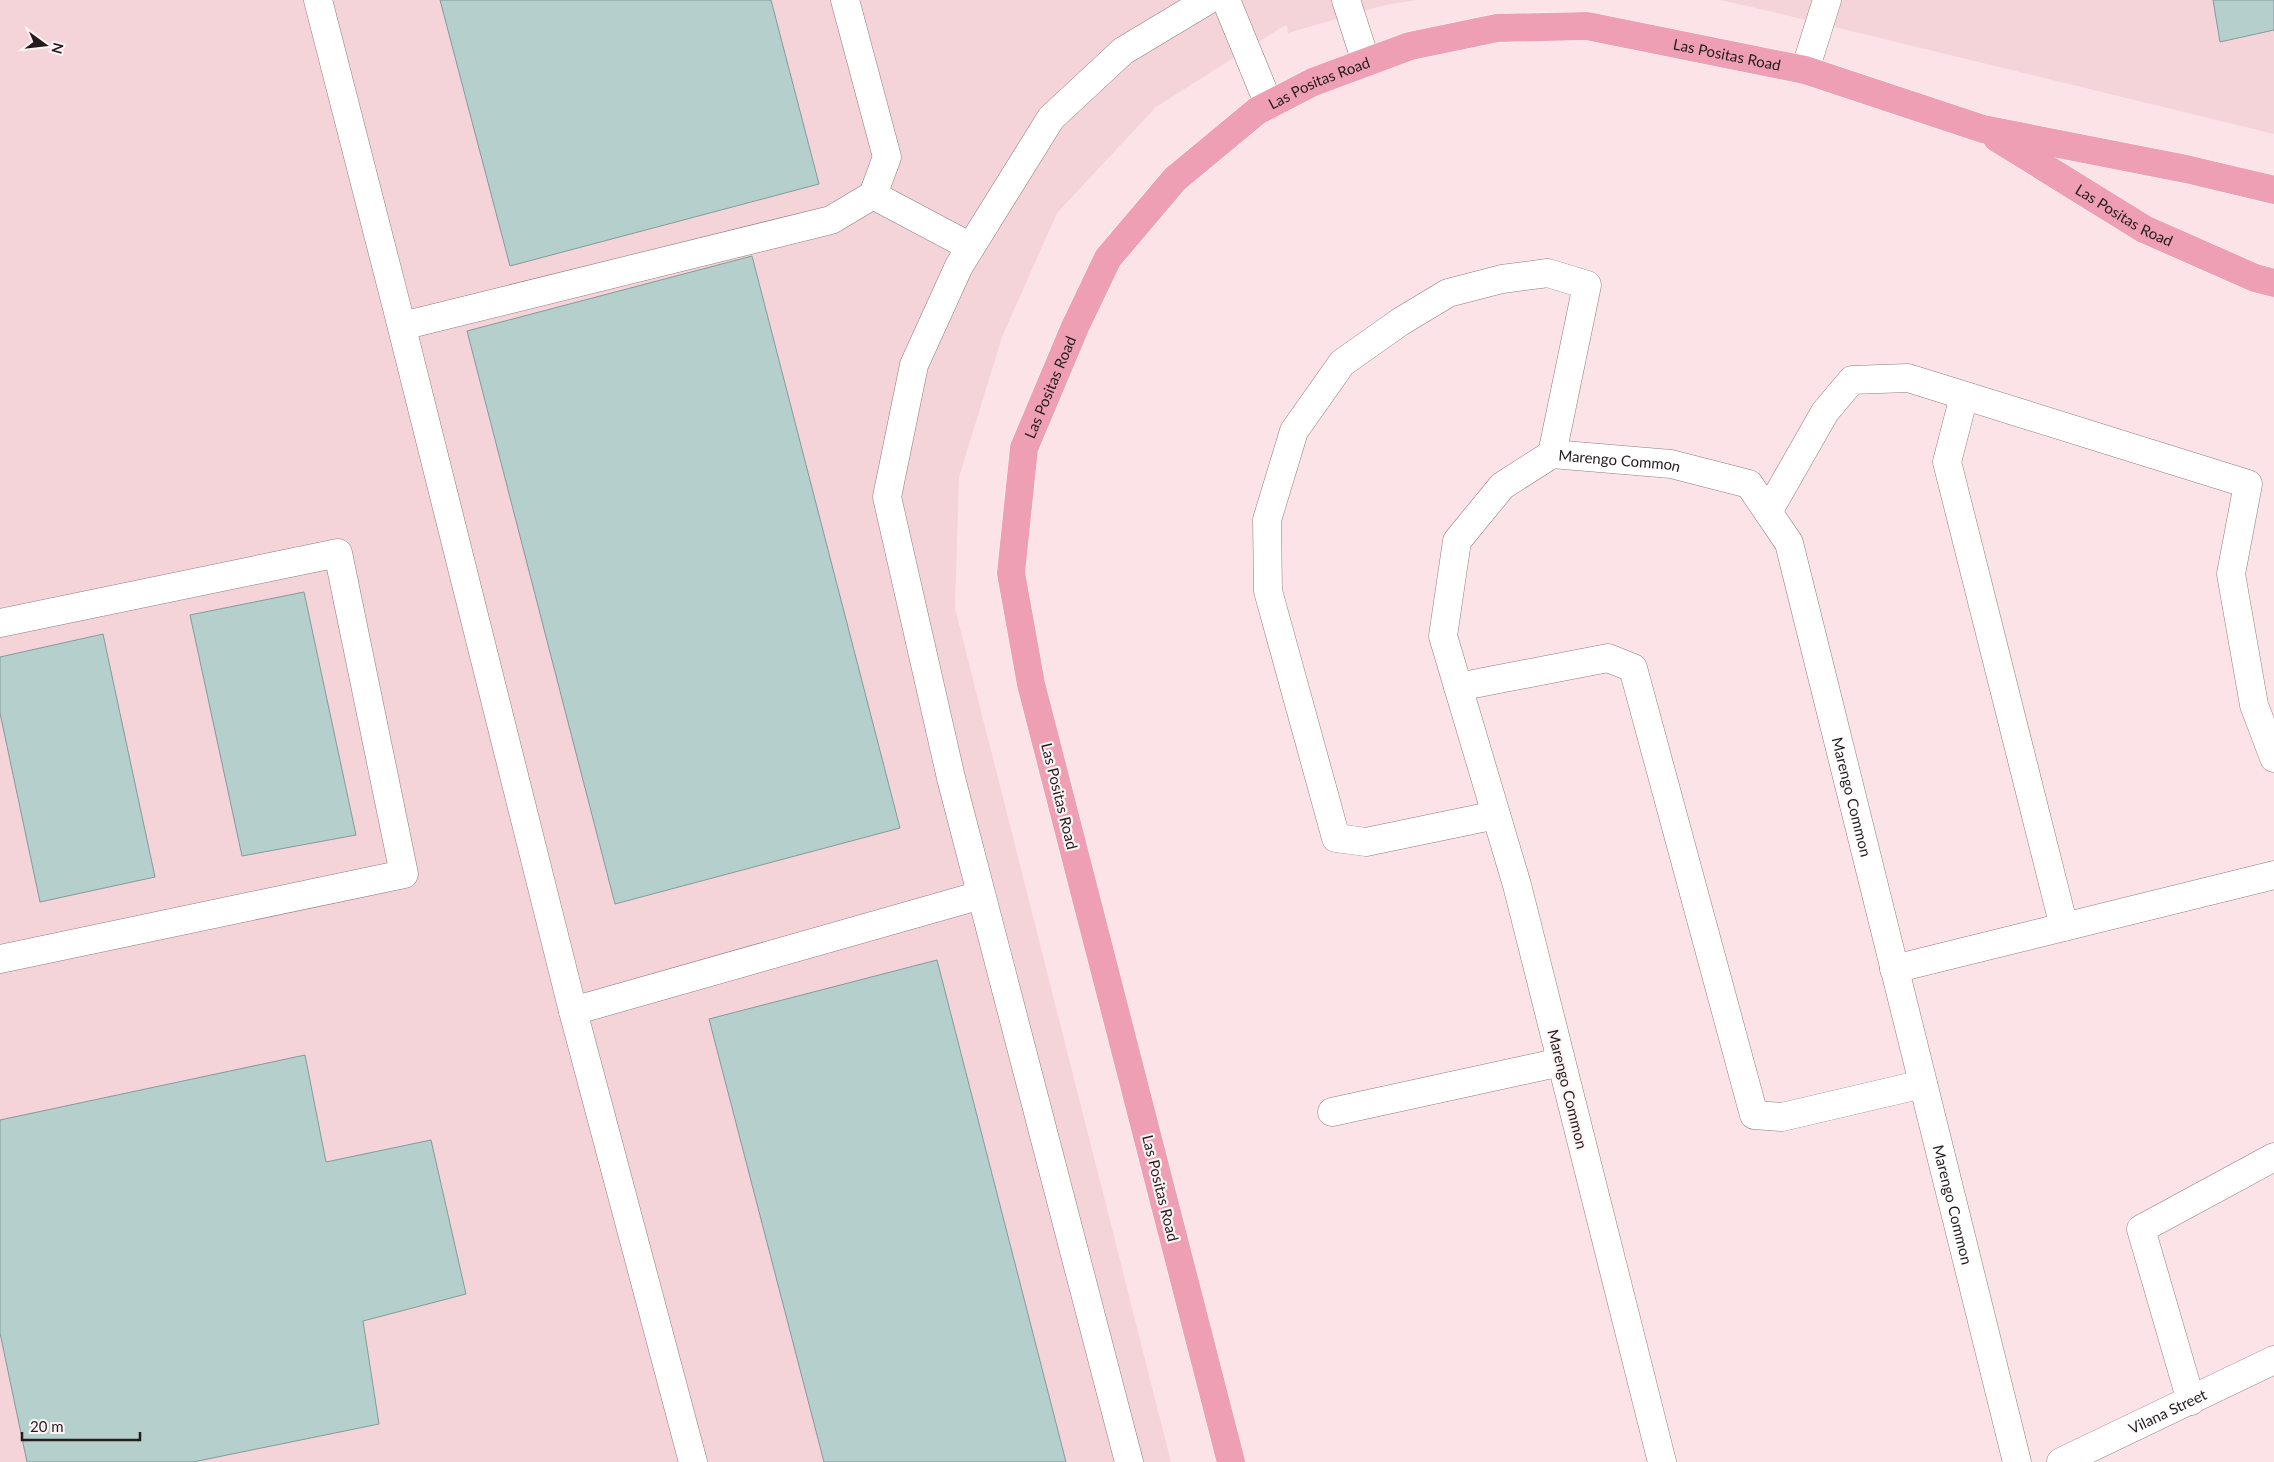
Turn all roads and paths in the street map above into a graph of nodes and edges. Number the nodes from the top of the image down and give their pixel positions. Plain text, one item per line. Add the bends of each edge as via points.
1 (318, 0) edge
2 (845, 0) edge
3 (1208, 0) edge
4 (1226, 0) edge
5 (1346, 0) edge
6 (1827, 0) edge
7 (1366, 62) junction
8 (1805, 70) junction
9 (1269, 105) junction
10 (1983, 130) junction
11 (2274, 190) edge
12 (873, 195) junction
13 (971, 247) junction
14 (2274, 283) edge
15 (402, 326) junction
16 (1964, 396) junction
17 (1552, 454) junction
18 (1768, 512) junction
19 (0, 624) edge
20 (1458, 687) junction
21 (2274, 758) edge
22 (1496, 815) junction
23 (2274, 875) edge
24 (981, 895) junction
25 (2064, 927) junction
26 (0, 959) edge
27 (1894, 969) junction
28 (573, 1011) junction
29 (1561, 1062) junction
30 (1923, 1084) junction
31 (1332, 1112) dead end
32 (2274, 1157) edge
33 (2274, 1360) edge
34 (2191, 1401) junction
35 (693, 1462) edge
36 (1129, 1462) edge
37 (1230, 1462) edge
38 (1662, 1462) edge
39 (2017, 1462) edge
40 (2060, 1462) edge

1 - 15 street
2 - 12 street via 887,158
3 - 13 street via 1123,51 1051,118
4 - 9 street
5 - 7 street
6 - 8 street
7 - 8 main road, Las Positas Road via 1410,46 1498,28 1587,26
7 - 9 main road, Las Positas Road via 1313,82
8 - 10 main road, Las Positas Road
9 - 37 main road, Las Positas Road via 1257,111 1175,180 1108,258 1024,448 1011,573 1031,684
10 - 11 main road, Las Positas Road via 2186,169
10 - 14 main road, Las Positas Road via 2144,229 2255,278
12 - 13 street
12 - 15 street via 831,220
13 - 24 street via 959,266 914,365 887,497
15 - 28 street
16 - 18 street via 1908,378 1852,380 1825,412
16 - 21 street via 2248,484 2231,574 2254,705
16 - 25 street via 1947,462
17 - 18 street, Marengo Common via 1671,464 1749,484
17 - 20 street, Marengo Common via 1502,486 1457,540 1442,636
17 - 22 street via 1586,284 1548,273 1502,279 1448,293 1342,363 1294,431 1267,520 1268,591 1336,838 1366,842
18 - 27 street, Marengo Common via 1790,544
19 - 26 street via 338,553 404,874
20 - 22 street, Marengo Common
20 - 30 street via 1608,658 1633,668 1754,1115 1782,1117
22 - 29 street, Marengo Common
23 - 25 street
24 - 28 street
24 - 36 street
25 - 27 street
27 - 30 street, Marengo Common
28 - 35 street
29 - 31 street
29 - 38 street, Marengo Common
30 - 39 street, Marengo Common
32 - 34 street via 2141,1229
33 - 34 street, Vilana Street
34 - 40 street, Vilana Street

